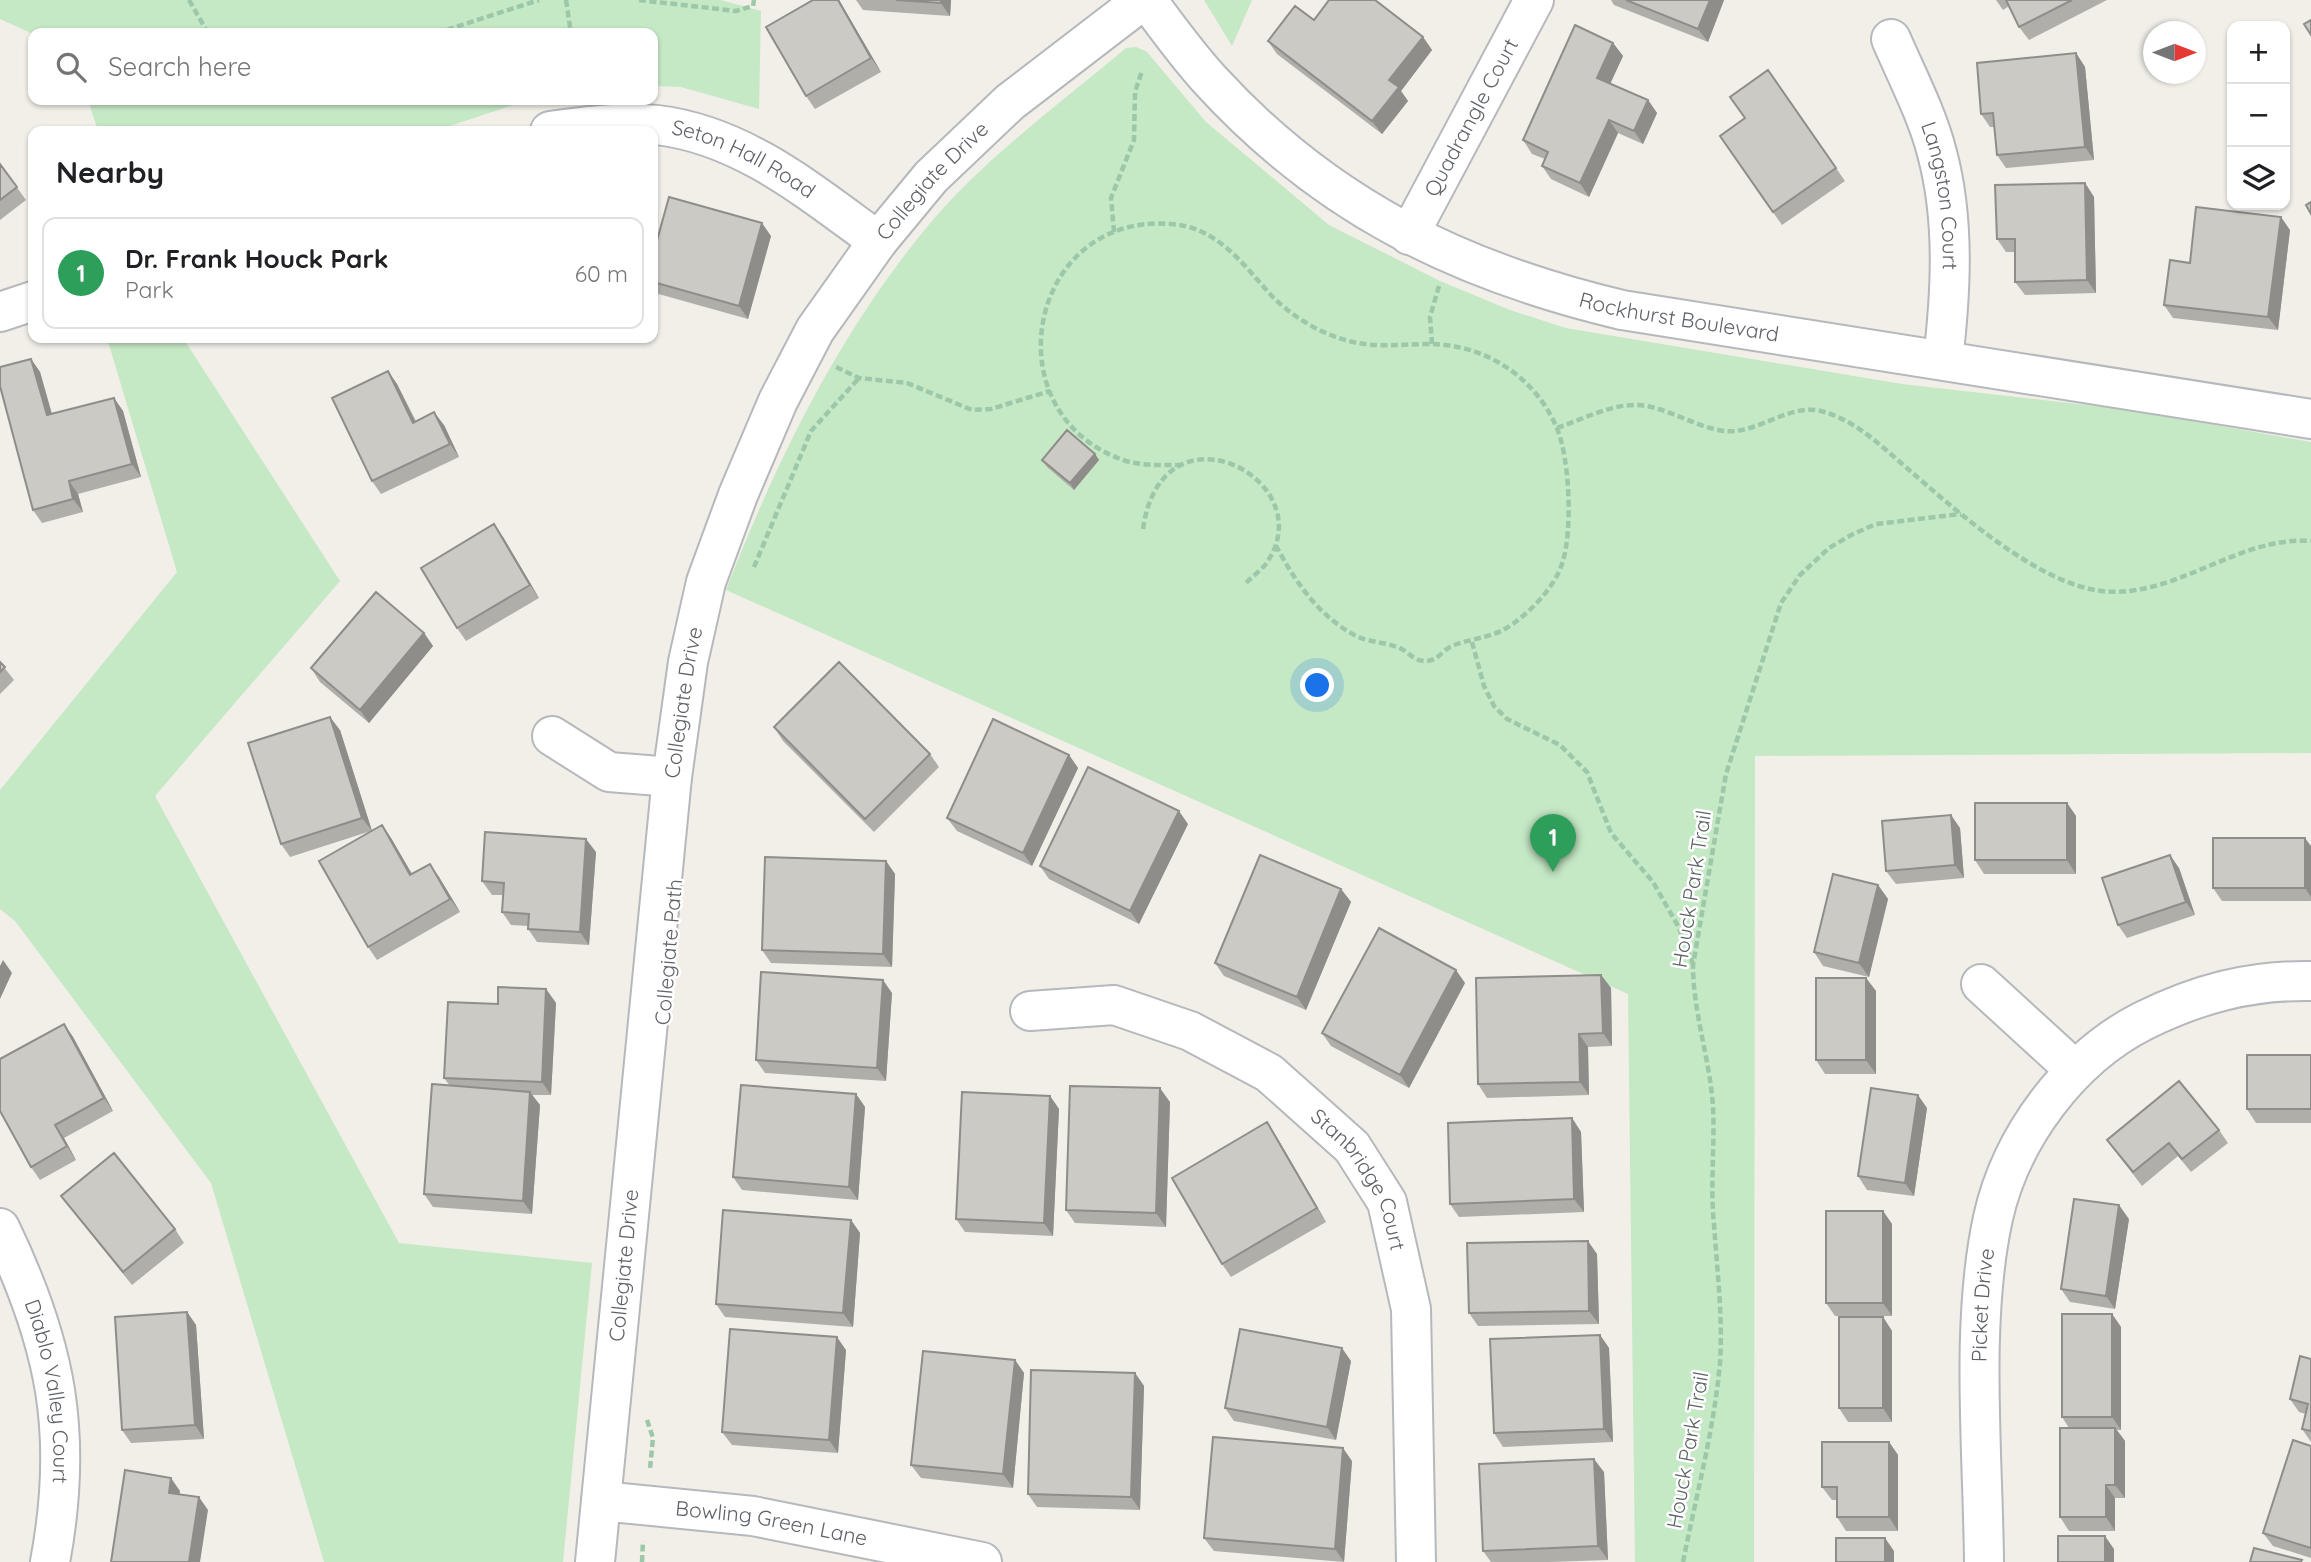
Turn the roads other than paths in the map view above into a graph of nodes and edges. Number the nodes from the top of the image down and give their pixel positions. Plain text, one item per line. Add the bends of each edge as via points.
1 (1145, 0) edge
2 (1534, 0) edge
3 (1891, 38) dead end
4 (589, 126) edge
5 (1409, 235) junction
6 (878, 241) junction
7 (28, 303) edge
8 (0, 312) edge
9 (1943, 360) junction
10 (2311, 419) edge
11 (552, 736) dead end
12 (672, 777) junction
13 (2311, 981) edge
14 (1981, 984) dead end
15 (1030, 1011) dead end
16 (2075, 1070) junction
17 (0, 1228) edge
18 (601, 1501) junction
19 (50, 1562) edge
20 (595, 1562) edge
21 (982, 1562) edge
22 (1416, 1562) edge
23 (1984, 1562) edge

1 - 5 street, Rockhurst Boulevard via 1210,80 1273,141 1329,186
1 - 6 street, Collegiate Drive via 1010,102 931,177
2 - 5 street, Quadrangle Court
3 - 9 street, Langston Court via 1937,152 1946,204 1949,308
4 - 6 street, Seton Hall Road via 657,125 706,135 752,154 797,181
5 - 9 street, Rockhurst Boulevard via 1524,284 1622,310
6 - 12 street, Collegiate Drive via 804,351 743,483 706,582 688,662
7 - 8 street
9 - 10 street, Rockhurst Boulevard
11 - 12 street via 609,772
12 - 18 street, Collegiate Drive
13 - 16 street, Picket Drive via 2234,986 2185,1000 2118,1034
14 - 16 street
15 - 22 street, Stanbridge Court via 1114,1005 1190,1031 1269,1073 1352,1147 1387,1202 1411,1309
16 - 23 street, Picket Drive via 2020,1149 1994,1215 1981,1324
17 - 19 street, Diablo Valley Court via 27,1283 48,1346 59,1406 62,1459
18 - 20 street, Collegiate Drive
18 - 21 street, Bowling Green Lane via 753,1516

